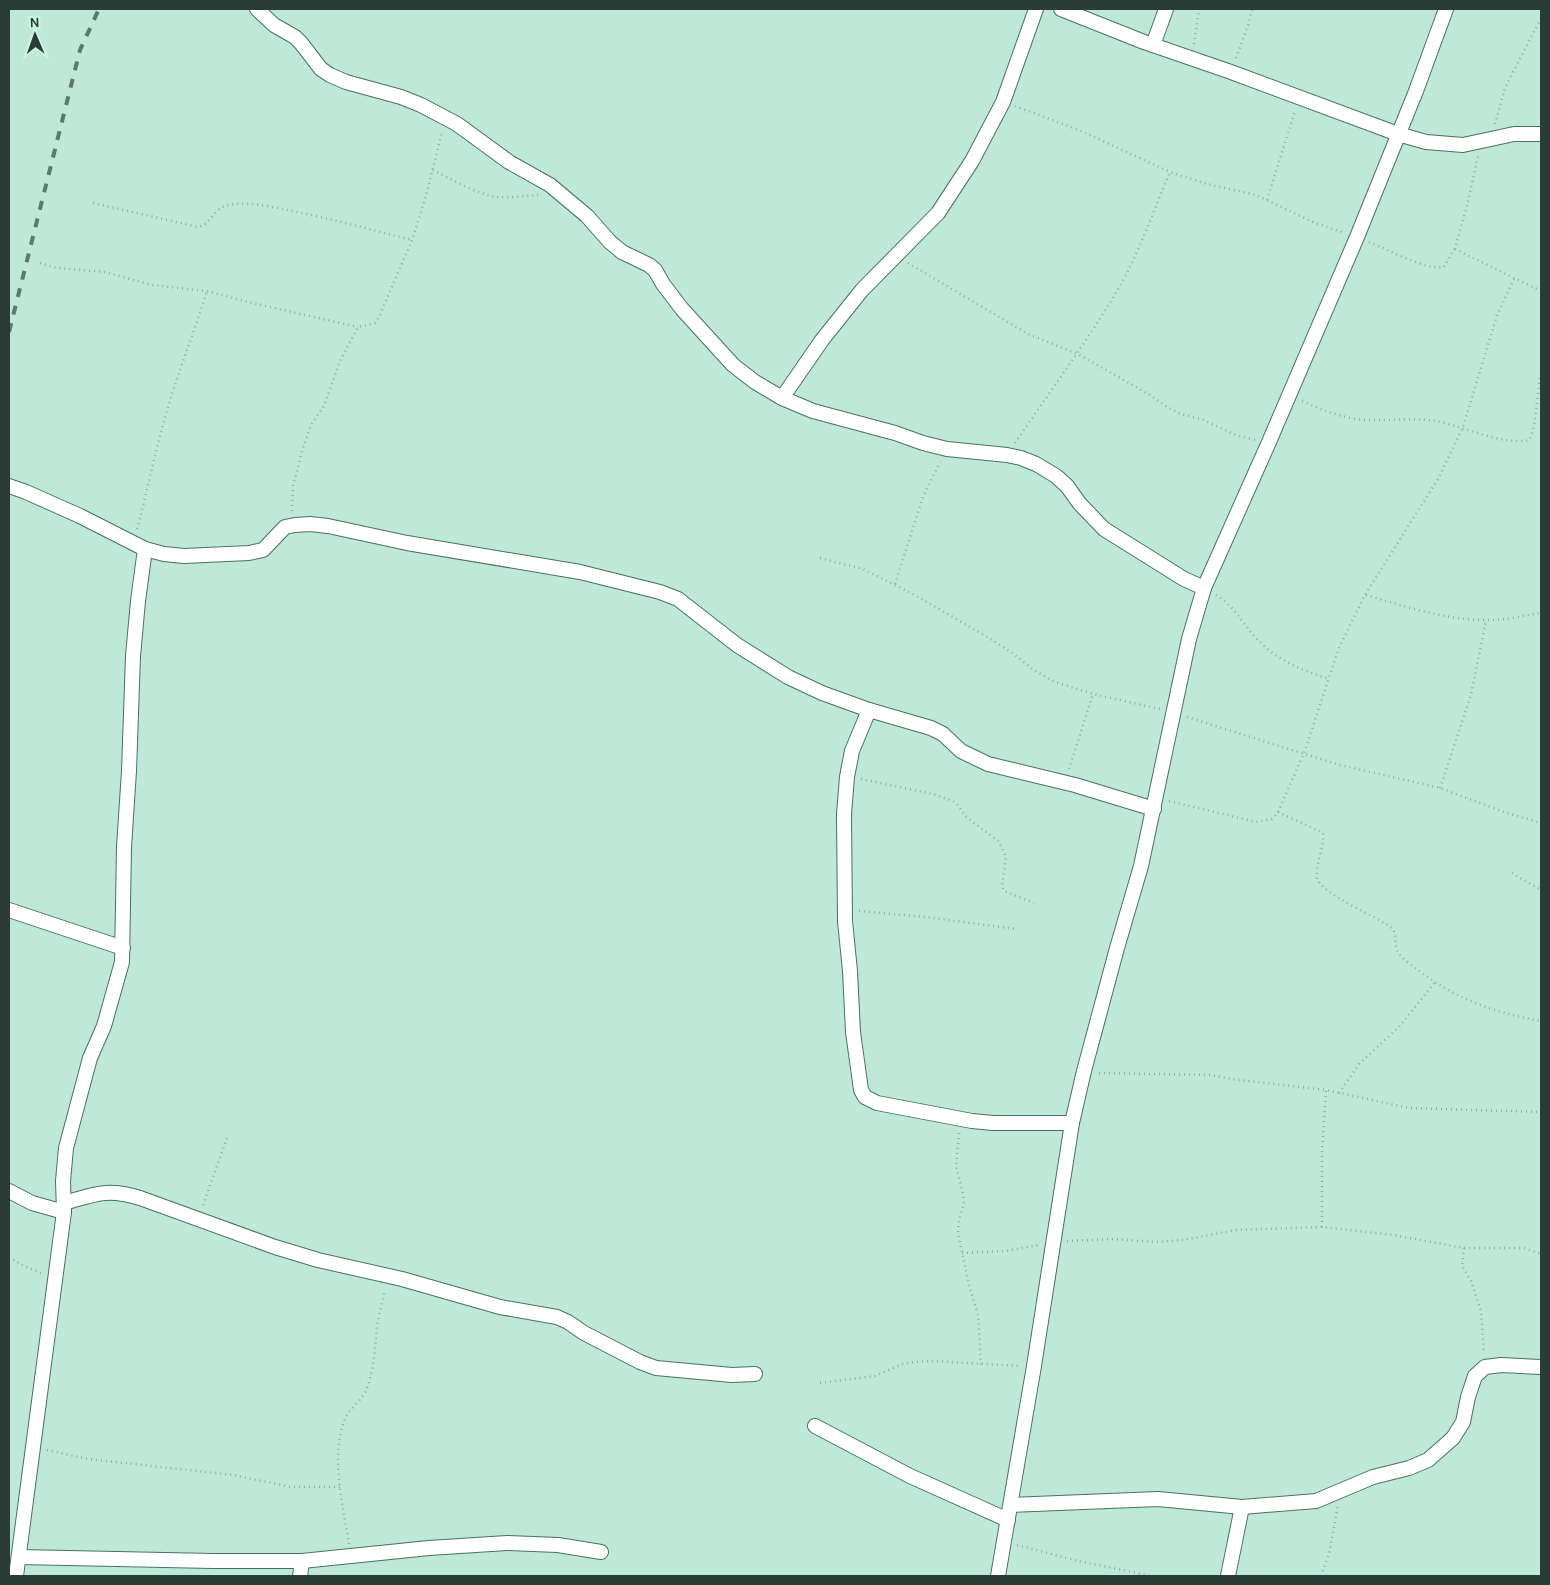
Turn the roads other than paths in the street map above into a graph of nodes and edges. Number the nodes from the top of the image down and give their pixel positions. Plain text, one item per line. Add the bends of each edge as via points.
1 (257, 9) edge
2 (1036, 9) edge
3 (1061, 9) edge
4 (1166, 9) edge
5 (1446, 9) edge
6 (1153, 45) junction
7 (1398, 134) junction
8 (1541, 134) edge
9 (782, 398) junction
10 (9, 486) edge
11 (139, 546) junction
12 (1204, 588) junction
13 (869, 710) junction
14 (1156, 804) junction
15 (9, 910) edge
16 (122, 948) junction
17 (1072, 1123) junction
18 (9, 1191) edge
19 (64, 1208) junction
20 (1541, 1367) edge
21 (756, 1374) dead end
22 (815, 1426) dead end
23 (1010, 1505) junction
24 (1242, 1507) junction
25 (1008, 1520) junction
26 (601, 1552) dead end
27 (19, 1557) junction
28 (302, 1561) junction
29 (16, 1576) edge
30 (300, 1576) edge
31 (998, 1576) edge
32 (1228, 1576) edge

1 - 9 street via 274,25 295,37 321,69 330,75 421,105 457,124 509,162 550,185 587,216 622,252 655,270 682,310 733,365
2 - 9 street via 1003,102 972,161 938,213 862,290
3 - 6 street
4 - 6 street
5 - 7 street
6 - 7 street
7 - 8 street via 1426,142 1463,145 1514,134
7 - 12 street via 1357,237
9 - 12 street via 813,411 947,449 1020,458 1056,476 1104,528 1184,579
10 - 11 street via 80,516
11 - 13 street via 184,556 249,553 263,550 285,527 310,524 580,572 678,599 737,645 788,676 822,693
11 - 16 street
12 - 14 street via 1189,639
13 - 14 street via 930,728 961,751 988,764
13 - 17 street via 852,751 844,814 844,910 860,1090 865,1097 877,1103 961,1120
14 - 17 street
15 - 16 street
16 - 19 street via 114,993 90,1058 66,1148
17 - 23 street
18 - 19 street via 32,1203
19 - 21 street via 102,1193 121,1192 276,1247 344,1267 500,1307 557,1317 656,1368
19 - 27 street
20 - 24 street via 1501,1364 1485,1367 1475,1376 1463,1422 1453,1438 1422,1463 1373,1477 1316,1501
22 - 25 street via 910,1476
23 - 24 street via 1158,1499
23 - 25 street
24 - 32 street
25 - 31 street
26 - 28 street via 558,1545 508,1543
27 - 28 street
27 - 29 street
28 - 30 street

